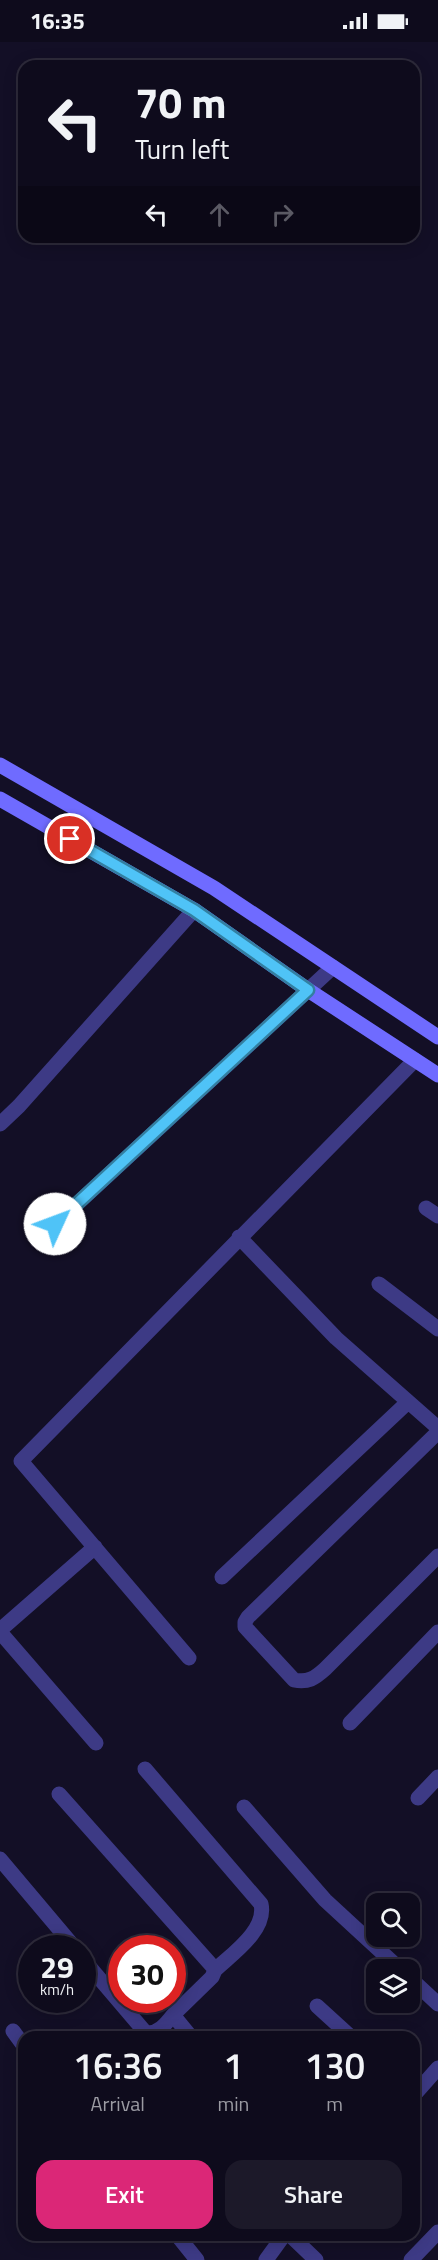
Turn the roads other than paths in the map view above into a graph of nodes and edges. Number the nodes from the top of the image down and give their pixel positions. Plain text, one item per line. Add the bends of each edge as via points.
1 (0, 765) edge
2 (0, 799) edge
3 (194, 910) junction
4 (333, 967) junction
5 (308, 990) junction
6 (438, 1037) edge
7 (415, 1060) junction
8 (438, 1075) edge
9 (0, 1124) edge
10 (239, 1237) junction
11 (38, 1240) dead end
12 (379, 1284) dead end
13 (438, 1329) edge
14 (408, 1401) junction
15 (438, 1430) edge
16 (95, 1547) junction
17 (438, 1556) edge
18 (222, 1577) dead end
19 (0, 1631) edge
20 (438, 1632) edge
21 (189, 1658) dead end
22 (350, 1723) dead end
23 (96, 1743) dead end
24 (144, 1769) dead end
25 (438, 1777) edge
26 (59, 1794) dead end
27 (418, 1798) dead end
28 (244, 1807) dead end
29 (0, 1858) edge
30 (64, 1935) edge
31 (388, 1959) edge
32 (215, 1970) junction
33 (96, 1974) edge
34 (420, 1987) edge
35 (438, 2004) edge
36 (317, 2006) dead end
37 (173, 2015) junction
38 (12, 2031) dead end
39 (144, 2031) edge
40 (157, 2031) edge
41 (186, 2031) edge
42 (344, 2031) edge
43 (18, 2038) edge
44 (438, 2068) edge
45 (420, 2088) edge
46 (438, 2232) edge
47 (182, 2241) edge
48 (280, 2241) edge
49 (296, 2241) edge
50 (197, 2260) edge
51 (266, 2260) edge
52 (316, 2260) edge
53 (411, 2260) edge

1 - 4 street via 213,888
2 - 3 street
3 - 5 street
3 - 9 street
4 - 5 street
4 - 6 street
5 - 7 street
5 - 11 street
7 - 8 street
7 - 10 street
10 - 14 street via 336,1338
10 - 16 street via 21,1461
12 - 13 street
14 - 15 street
14 - 18 street
15 - 17 street via 248,1617 245,1627 294,1680 314,1678
16 - 19 street
16 - 21 street
19 - 23 street
20 - 22 street
24 - 32 street via 261,1904 263,1914 257,1929
25 - 27 street
26 - 32 street
28 - 31 street via 325,1900
29 - 30 street
32 - 37 street
33 - 39 street
34 - 35 street
36 - 42 street
37 - 40 street
37 - 41 street
38 - 43 street
44 - 45 street
46 - 53 street
47 - 50 street
48 - 51 street
49 - 52 street

